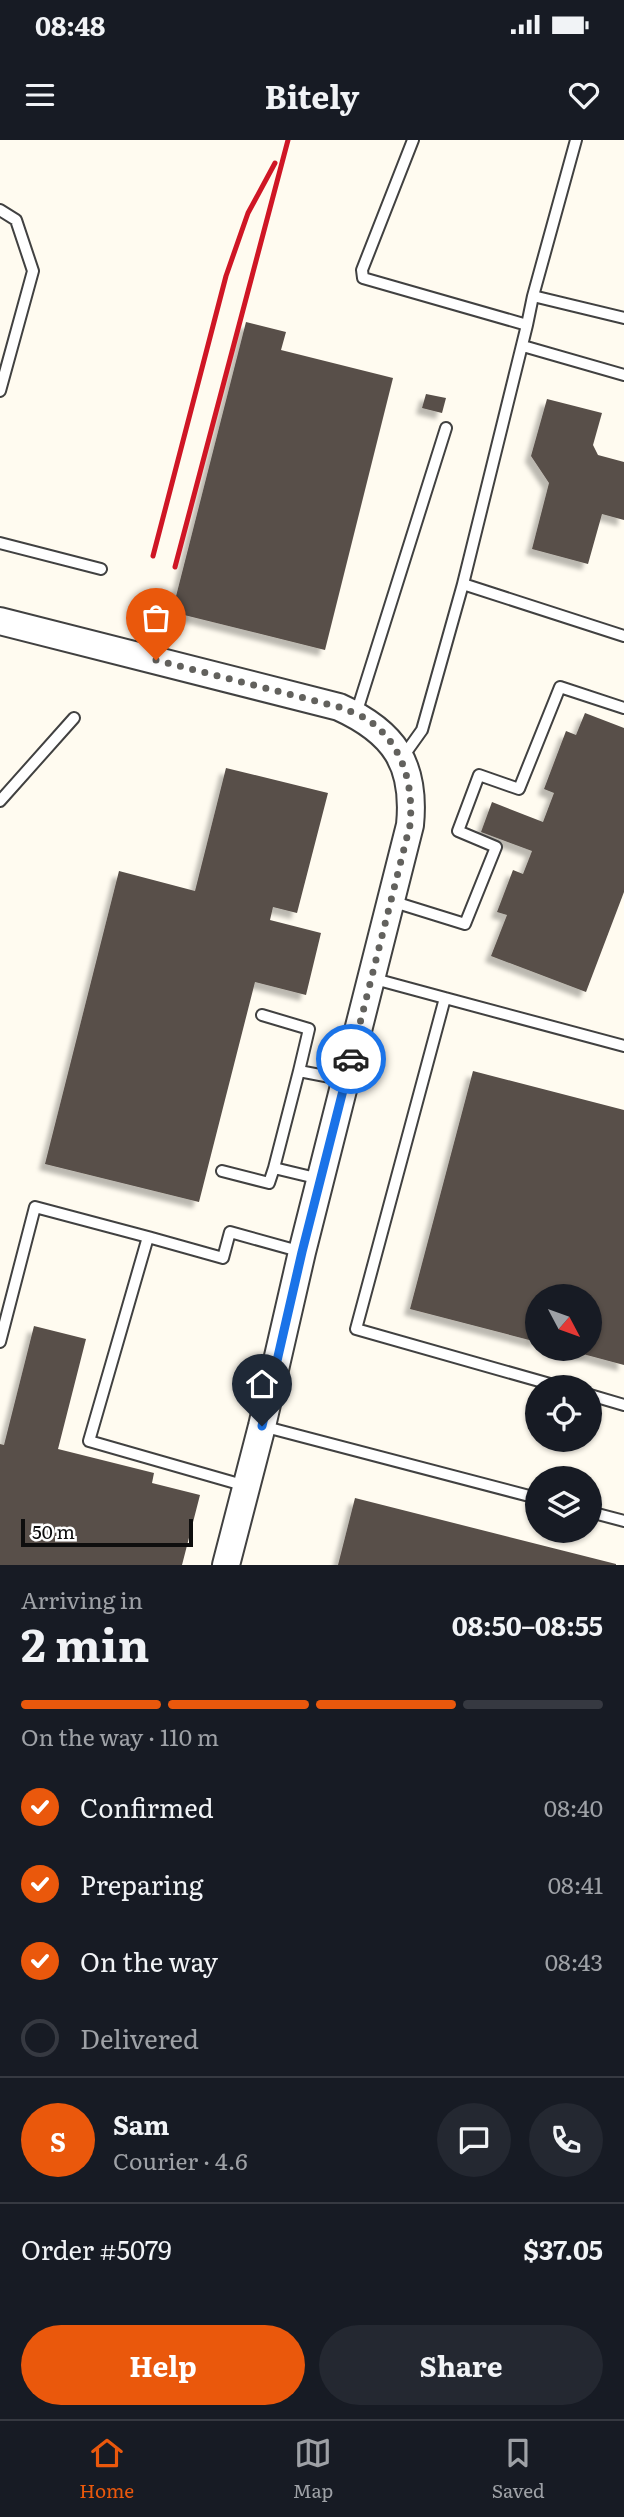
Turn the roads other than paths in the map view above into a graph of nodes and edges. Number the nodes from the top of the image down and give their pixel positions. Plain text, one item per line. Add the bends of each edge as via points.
1 (413, 140) edge
2 (576, 140) edge
3 (0, 210) edge
4 (533, 296) junction
5 (624, 318) edge
6 (527, 325) junction
7 (523, 346) junction
8 (624, 375) edge
9 (0, 391) edge
10 (446, 429) dead end
11 (0, 543) edge
12 (101, 569) dead end
13 (463, 584) junction
14 (0, 621) edge
15 (624, 636) edge
16 (624, 708) edge
17 (356, 714) junction
18 (74, 718) dead end
19 (400, 758) junction
20 (0, 801) edge
21 (391, 901) junction
22 (371, 978) junction
23 (444, 998) junction
24 (262, 1015) dead end
25 (624, 1046) edge
26 (299, 1071) junction
27 (346, 1080) junction
28 (274, 1168) junction
29 (222, 1171) dead end
30 (320, 1180) junction
31 (148, 1237) junction
32 (302, 1252) junction
33 (0, 1342) edge
34 (525, 1377) edge
35 (602, 1399) edge
36 (624, 1405) edge
37 (262, 1426) junction
38 (246, 1486) junction
39 (525, 1496) edge
40 (602, 1515) edge
41 (624, 1521) edge
42 (226, 1565) edge

1 - 6 lane via 362,270 363,278
2 - 4 lane
3 - 9 lane via 16,220 33,271
4 - 5 lane
4 - 6 lane
6 - 7 lane
7 - 8 lane
7 - 13 lane
10 - 17 lane
11 - 12 lane
13 - 15 lane
13 - 19 lane via 422,730
14 - 17 street
16 - 21 lane via 560,687 519,789 479,775 458,831 496,847 465,924
17 - 19 street via 382,732
18 - 20 lane
19 - 21 street via 412,802
21 - 22 street
22 - 23 lane
22 - 27 street
23 - 25 lane
23 - 34 lane via 356,1329
24 - 26 lane via 309,1029
26 - 27 lane
26 - 28 lane
27 - 30 street
28 - 29 lane via 269,1183
28 - 30 lane
30 - 32 street
31 - 32 lane via 223,1258 230,1232
31 - 33 lane via 35,1207
31 - 38 lane via 89,1441
32 - 37 street
35 - 36 lane
37 - 38 street
37 - 39 lane
38 - 42 street
40 - 41 lane

